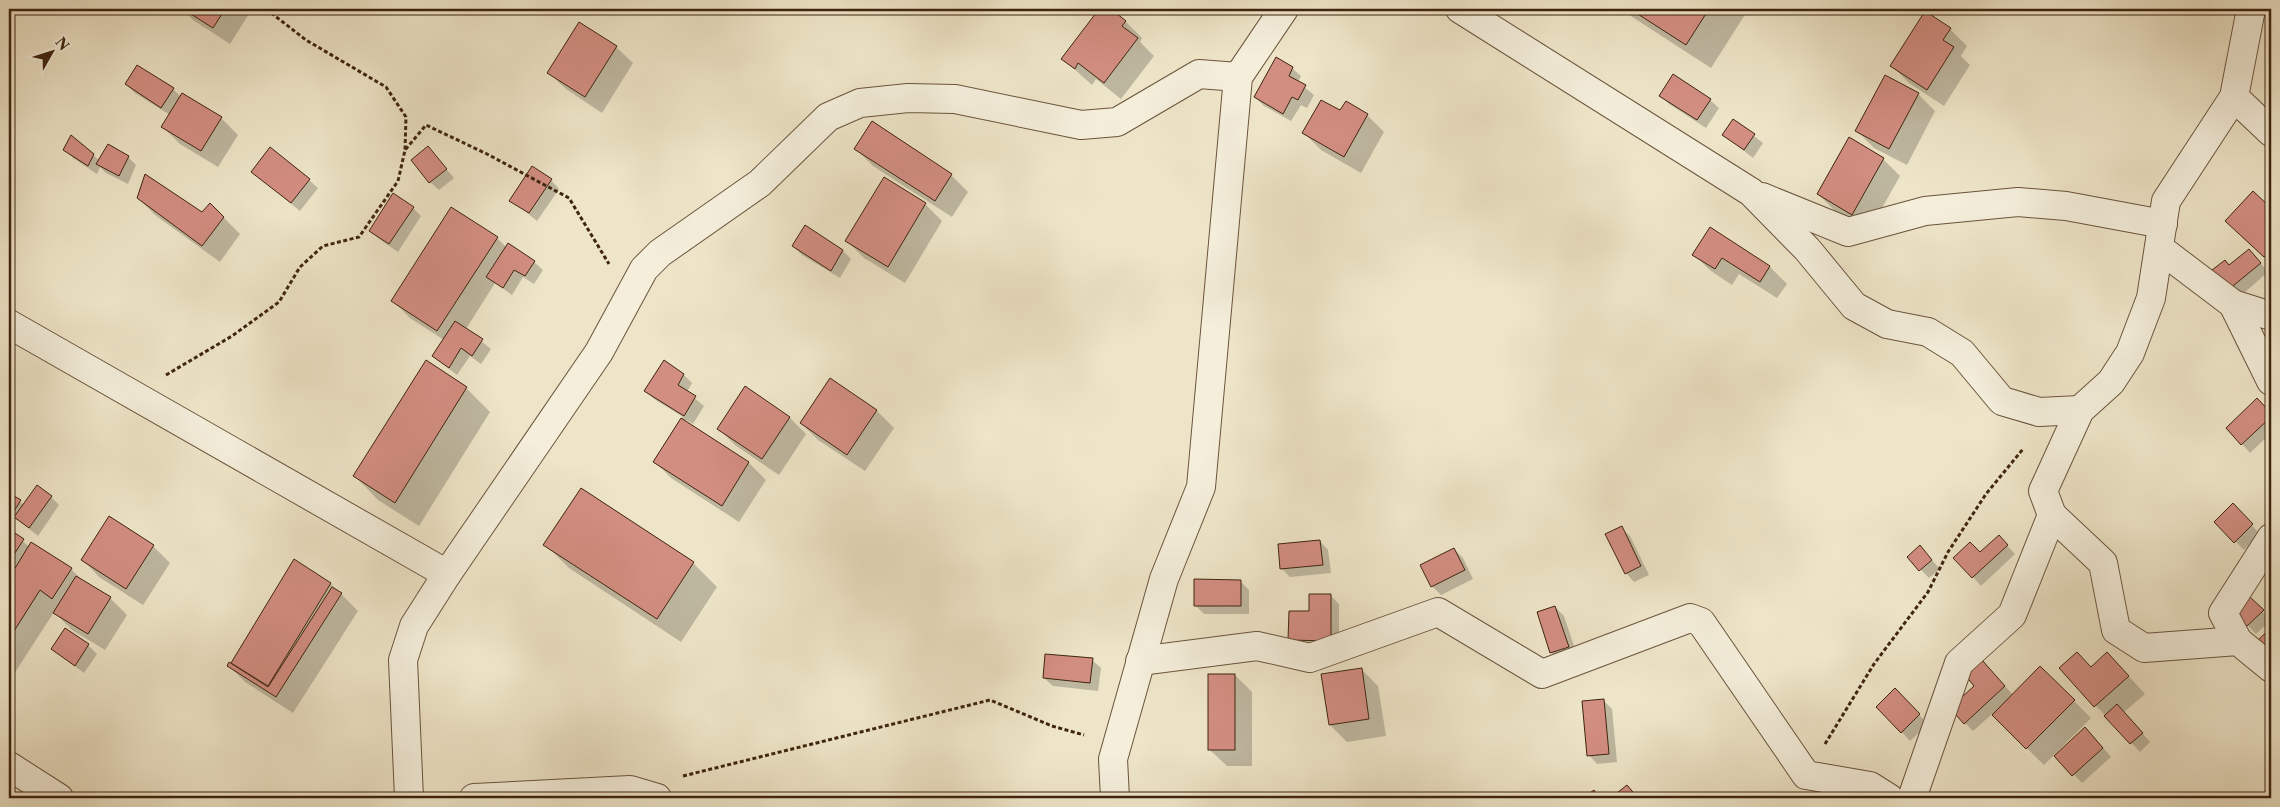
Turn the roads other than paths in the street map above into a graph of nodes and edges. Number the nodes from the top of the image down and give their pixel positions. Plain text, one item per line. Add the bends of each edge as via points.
1 (1284, 9) edge
2 (1460, 9) edge
3 (2251, 9) edge
4 (1238, 77) junction
5 (2234, 96) junction
6 (2271, 132) edge
7 (1751, 192) junction
8 (2161, 236) junction
9 (2233, 304) junction
10 (2271, 316) edge
11 (9, 324) edge
12 (2271, 381) edge
13 (2080, 410) junction
14 (2048, 503) junction
15 (2271, 538) edge
16 (447, 574) junction
17 (2238, 641) junction
18 (1140, 661) junction
19 (2271, 668) edge
20 (9, 766) edge
21 (60, 798) edge
22 (409, 798) edge
23 (474, 798) edge
24 (657, 798) edge
25 (1115, 798) edge
26 (1889, 798) edge
27 (1912, 798) edge

1 - 4 street
2 - 7 street
3 - 5 street
4 - 16 street via 1199,74 1117,122 1081,125 955,99 908,98 860,103 828,117 760,183 660,252 644,269 599,352
4 - 18 street via 1201,487 1164,579
5 - 6 street
5 - 8 street via 2166,201
7 - 8 street via 1848,232 1925,211 2018,202 2066,206
7 - 13 street via 1807,249 1854,306 1887,324 1928,332 1962,353 2002,401 2039,412
8 - 9 street
8 - 13 street via 2151,298 2130,352 2111,382
9 - 10 street
9 - 12 street
11 - 16 street
13 - 14 street
14 - 17 street via 2103,563 2116,630 2144,648
14 - 27 street via 2012,615 1959,663
15 - 17 street via 2223,612
16 - 22 street via 414,626 403,660
17 - 19 street
18 - 25 street via 1113,759
18 - 26 street via 1257,646 1310,658 1438,612 1542,674 1690,618 1701,622 1806,775 1870,786
20 - 21 street
23 - 24 street via 630,790

